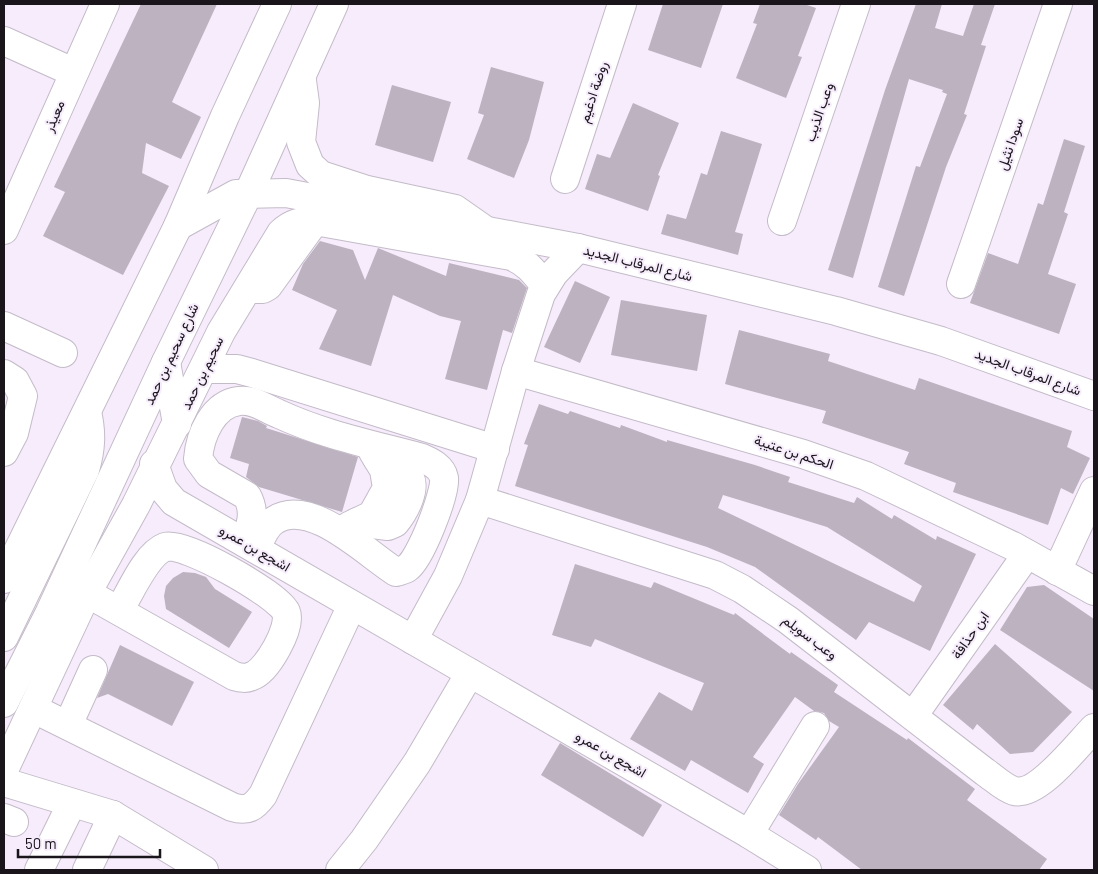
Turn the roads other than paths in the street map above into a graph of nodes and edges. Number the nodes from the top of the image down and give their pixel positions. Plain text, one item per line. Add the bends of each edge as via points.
1 (105, 4) edge
2 (277, 4) edge
3 (334, 4) edge
4 (622, 4) edge
5 (856, 4) edge
6 (1058, 4) edge
7 (4, 41) edge
8 (73, 72) junction
9 (302, 78) junction
10 (565, 179) dead end
11 (249, 192) junction
12 (782, 221) dead end
13 (178, 226) junction
14 (4, 230) edge
15 (485, 230) junction
16 (578, 248) junction
17 (962, 284) dead end
18 (545, 286) junction
19 (4, 326) edge
20 (221, 332) junction
21 (63, 353) dead end
22 (166, 362) junction
23 (204, 369) junction
24 (516, 371) junction
25 (4, 374) edge
26 (261, 376) junction
27 (1094, 396) edge
28 (87, 412) junction
29 (298, 422) junction
30 (177, 424) junction
31 (495, 449) junction
32 (372, 450) junction
33 (4, 452) edge
34 (154, 464) junction
35 (1094, 494) edge
36 (248, 496) junction
37 (480, 500) junction
38 (174, 502) junction
39 (136, 505) junction
40 (291, 514) junction
41 (348, 526) junction
42 (242, 541) junction
43 (1027, 554) junction
44 (212, 562) junction
45 (289, 567) junction
46 (1057, 571) junction
47 (4, 579) edge
48 (1094, 591) edge
49 (87, 593) junction
50 (273, 596) junction
51 (352, 604) junction
52 (119, 611) junction
53 (4, 637) edge
54 (413, 640) junction
55 (93, 670) dead end
56 (470, 673) junction
57 (4, 703) edge
58 (34, 708) junction
59 (913, 716) junction
60 (68, 726) junction
61 (815, 726) dead end
62 (1094, 728) edge
63 (4, 770) edge
64 (4, 782) edge
65 (72, 803) junction
66 (113, 815) junction
67 (749, 834) junction
68 (39, 870) edge
69 (87, 870) edge
70 (204, 870) edge
71 (340, 870) edge
72 (807, 870) edge

1 - 8 main road, معيذر
2 - 13 main road
3 - 9 main road, شارع سحيم بن حمد
4 - 10 main road, روضة ادغيم
5 - 12 main road, وعب الذيب
6 - 17 main road, سودا نثيل
7 - 8 main road
8 - 14 main road, معيذر
9 - 11 main road, شارع سحيم بن حمد
9 - 15 main road via 305,103 301,142 310,165 321,175 367,190 455,210
11 - 13 main road, شارع المرقاب الجديد via 221,201
11 - 15 main road, شارع المرقاب الجديد via 286,193
11 - 22 main road, شارع سحيم بن حمد
13 - 28 main road
15 - 16 main road, شارع المرقاب الجديد
16 - 18 main road
16 - 27 main road, شارع المرقاب الجديد via 836,311 941,341
18 - 20 main road, سحيم بن حمد via 531,268 511,256 302,221 288,226 281,233
18 - 24 main road via 536,304
19 - 21 main road
20 - 23 main road, سحيم بن حمد
20 - 26 main road via 229,347
22 - 30 main road
22 - 57 main road, شارع سحيم بن حمد via 50,612
23 - 26 main road via 228,368
23 - 30 main road, سحيم بن حمد
24 - 31 main road
24 - 43 main road, الحكم بن عتيبة via 812,457 866,476
25 - 33 main road via 15,381 23,396 14,433
26 - 29 main road
26 - 31 main road
28 - 47 main road
28 - 53 main road via 92,434 85,470
29 - 32 main road
29 - 36 main road via 249,401 227,405 211,418 199,447 198,459 209,474
30 - 34 main road, سحيم بن حمد
31 - 37 main road
32 - 41 main road via 406,473 412,489 395,523 388,526
32 - 41 main road via 434,463 444,480 436,512 418,556 407,568 396,572
34 - 38 main road, اشجع بن عمرو via 163,488
34 - 39 main road, سحيم بن حمد
35 - 46 main road
36 - 40 main road
36 - 42 main road via 252,512 250,527
37 - 54 main road via 452,567
37 - 59 main road, وعب سويلم via 715,575 742,588
38 - 39 main road, اشجع بن عمرو via 150,501
38 - 42 main road, اشجع بن عمرو
39 - 49 main road, سحيم بن حمد
40 - 41 main road
40 - 42 main road via 275,520 264,532
42 - 44 main road
42 - 45 main road, اشجع بن عمرو
43 - 46 main road, الحكم بن عتيبة
43 - 59 main road, ابن حذافة
44 - 50 main road
44 - 52 main road via 175,545 162,548 149,561
45 - 50 main road
45 - 51 main road, اشجع بن عمرو
46 - 48 main road, الحكم بن عتيبة
49 - 52 main road
49 - 58 main road, سحيم بن حمد
50 - 52 main road via 286,612 286,628 258,674 243,678 234,676
51 - 54 main road, اشجع بن عمرو
51 - 60 main road via 263,795 251,809 232,807
54 - 56 main road, اشجع بن عمرو
55 - 60 main road
56 - 67 main road, اشجع بن عمرو
56 - 71 main road via 417,763
58 - 60 main road
58 - 63 main road, سحيم بن حمد
59 - 62 main road, وعب سويلم via 1015,791 1026,791 1040,784
61 - 67 main road
64 - 65 main road
65 - 66 main road
65 - 68 main road
66 - 69 main road
66 - 70 main road
67 - 72 main road, اشجع بن عمرو

